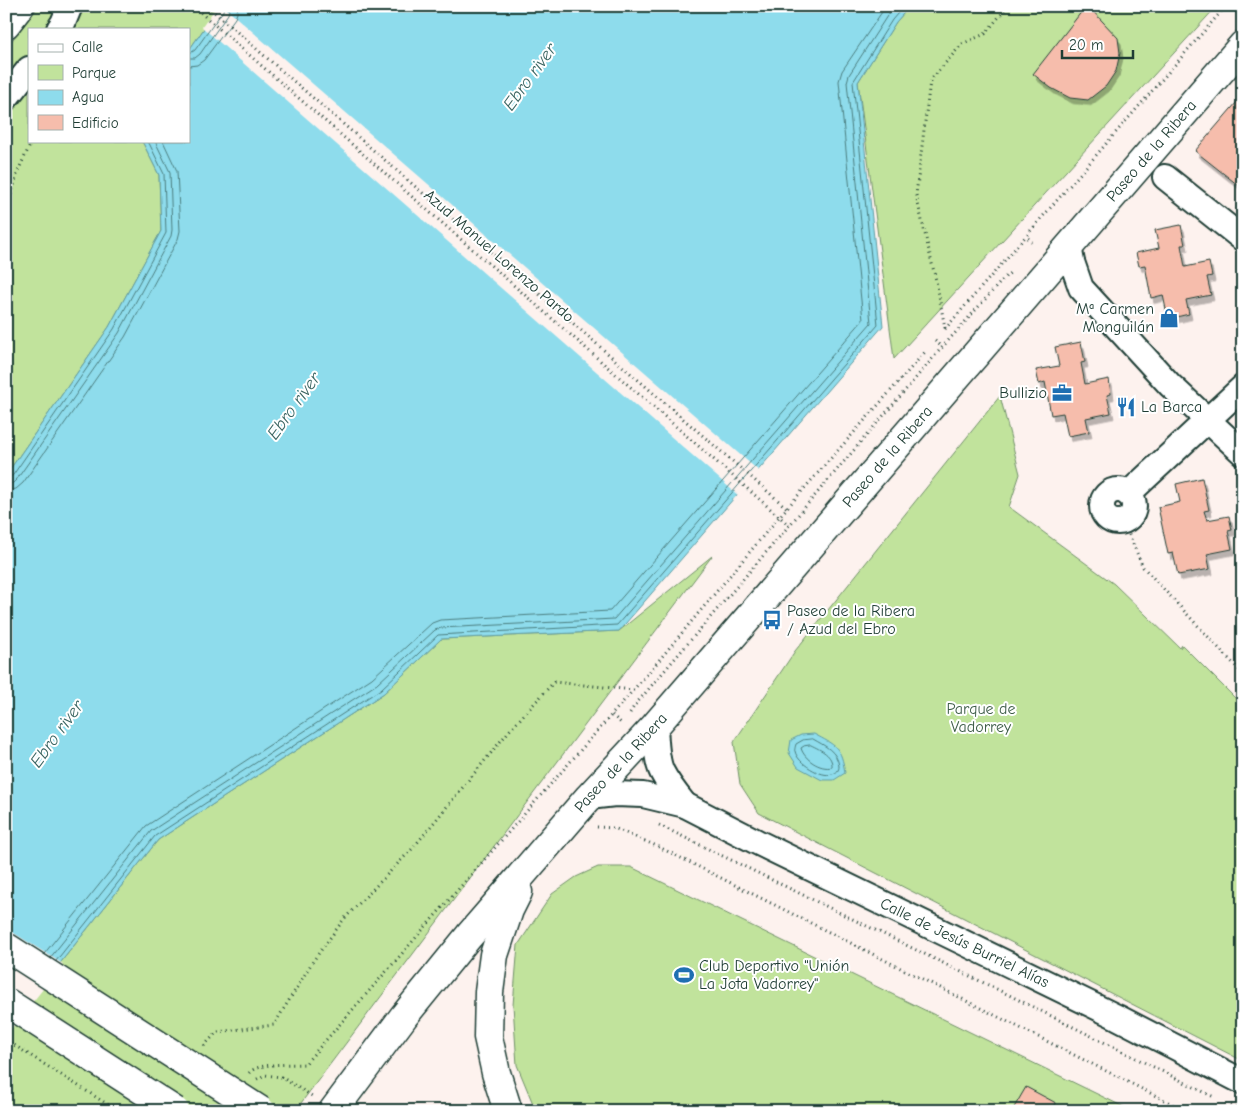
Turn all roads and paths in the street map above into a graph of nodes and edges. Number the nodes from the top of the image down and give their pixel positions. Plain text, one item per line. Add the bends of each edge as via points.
1 (20, 6) edge
2 (70, 6) edge
3 (193, 6) edge
4 (1008, 6) edge
5 (1226, 6) edge
6 (207, 7) edge
7 (6, 24) edge
8 (60, 28) edge
9 (1243, 45) edge
10 (28, 70) edge
11 (6, 98) edge
12 (32, 142) edge
13 (1165, 177) dead end
14 (6, 214) edge
15 (1028, 238) dead end
16 (1243, 239) edge
17 (1032, 242) dead end
18 (1069, 246) junction
19 (1012, 272) dead end
20 (1039, 281) junction
21 (1081, 288) junction
22 (935, 341) dead end
23 (942, 347) junction
24 (926, 351) dead end
25 (1243, 388) edge
26 (1207, 420) junction
27 (1243, 453) edge
28 (787, 508) junction
29 (779, 517) junction
30 (1123, 521) joint
31 (789, 525) junction
32 (754, 566) dead end
33 (1243, 674) edge
34 (634, 690) junction
35 (612, 715) junction
36 (655, 726) junction
37 (628, 729) dead end
38 (589, 797) junction
39 (685, 805) junction
40 (570, 820) junction
41 (654, 822) dead end
42 (529, 868) junction
43 (6, 947) edge
44 (6, 1002) edge
45 (6, 1040) edge
46 (204, 1046) dead end
47 (246, 1076) dead end
48 (1243, 1082) edge
49 (1216, 1098) dead end
50 (1225, 1102) dead end
51 (118, 1111) edge
52 (175, 1111) edge
53 (261, 1111) edge
54 (333, 1111) edge
55 (508, 1111) edge
56 (1186, 1111) edge
57 (1243, 1111) edge

1 - 7 main road
2 - 8 street
3 - 29 path, Azud Manuel Lorenzo Pardo
4 - 5 path via 984,34 962,44 930,81 916,195 945,329
6 - 28 path, Azud Manuel Lorenzo Pardo
9 - 18 main road, Paseo de la Ribera
10 - 11 street
12 - 14 path via 18,171
13 - 16 street
15 - 17 path
18 - 20 main road, Paseo de la Ribera
18 - 21 street
19 - 23 path
20 - 21 street
20 - 36 main road, Paseo de la Ribera
21 - 26 street via 1170,385
22 - 23 path
23 - 31 path
24 - 28 path
25 - 26 street
26 - 27 street
26 - 30 street via 1128,494 1133,502 1132,511
28 - 29 path
29 - 31 path, Azud Manuel Lorenzo Pardo
29 - 34 path
30 - 33 path via 1143,567
31 - 32 path
34 - 35 path
34 - 46 path via 554,682 509,731 413,848 344,919 313,961 274,1025 217,1032
35 - 37 path
35 - 47 path via 305,1064 268,1066 252,1070
36 - 38 main road, Paseo de la Ribera
36 - 39 street, Calle de Jesús Burriel Alías via 661,770
38 - 39 street, Calle de Jesús Burriel Alías via 643,795
38 - 40 main road, Paseo de la Ribera
39 - 48 street, Calle de Jesús Burriel Alías
40 - 42 main road, Paseo de la Ribera
40 - 56 path via 584,830 614,828 659,847
41 - 49 path
42 - 54 main road via 404,1016
42 - 55 main road via 509,910 494,955 489,992 488,1037
43 - 53 main road, bridge
44 - 52 main road, bridge
45 - 51 path
50 - 57 path

